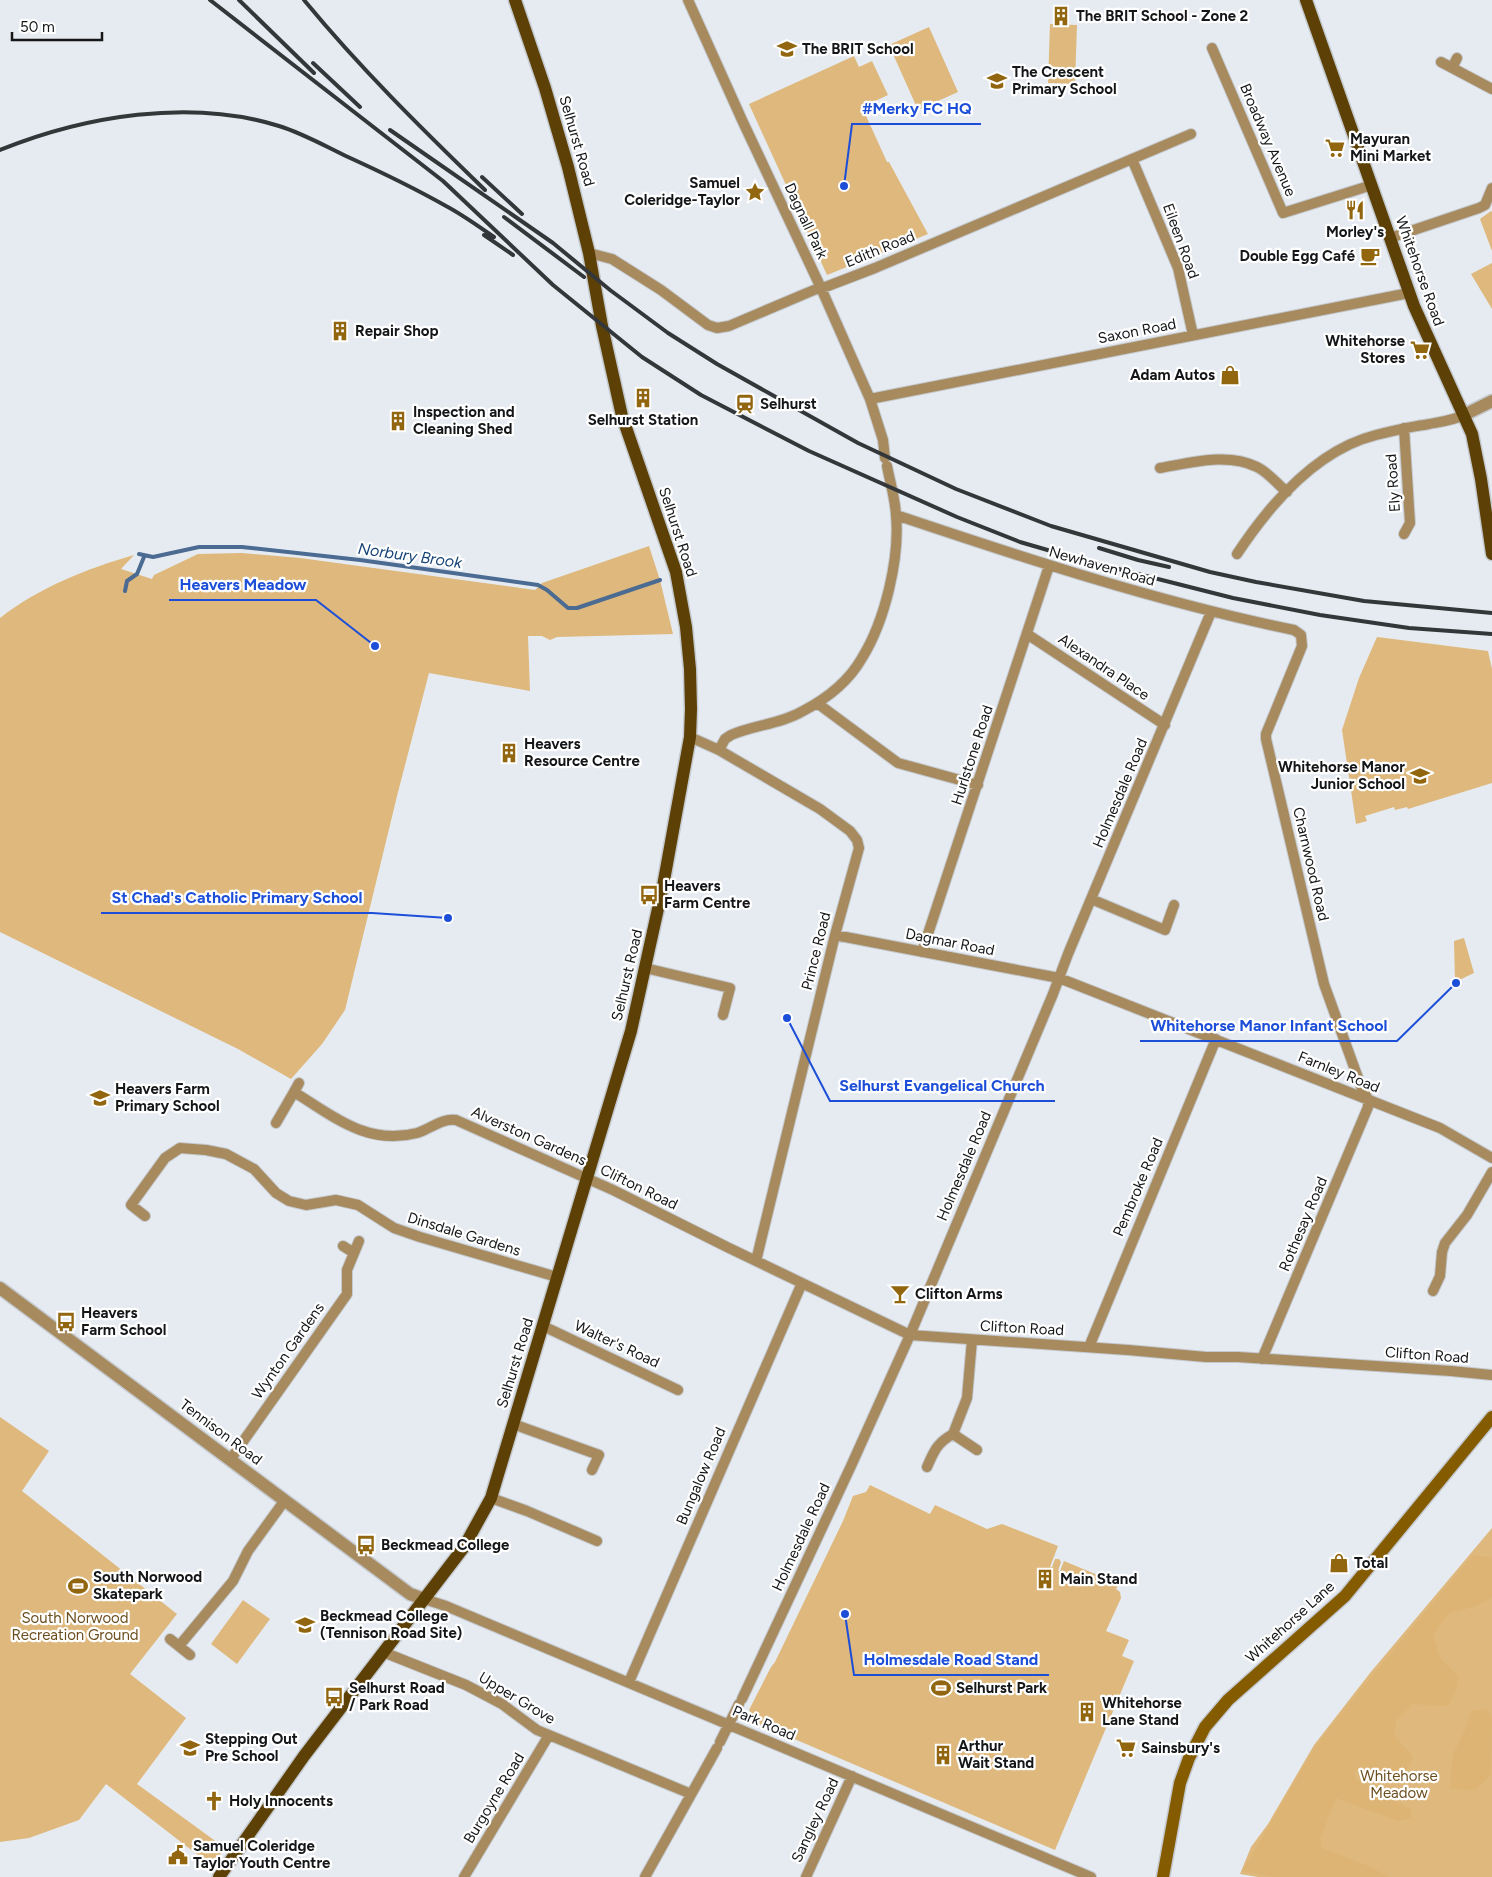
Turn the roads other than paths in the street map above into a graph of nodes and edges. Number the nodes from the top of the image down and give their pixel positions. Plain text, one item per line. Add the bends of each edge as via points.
1 (515, 0) edge
2 (688, 0) edge
3 (1306, 0) edge
4 (1212, 48) dead end
5 (1457, 58) dead end
6 (1441, 62) dead end
7 (1452, 68) junction
8 (1492, 89) edge
9 (1191, 134) dead end
10 (1132, 159) junction
11 (1372, 185) junction
12 (1492, 188) edge
13 (1390, 238) junction
14 (589, 252) junction
15 (822, 288) junction
16 (1409, 292) junction
17 (1193, 335) junction
18 (870, 399) junction
19 (1492, 401) edge
20 (1464, 415) junction
21 (1404, 428) junction
22 (1160, 468) dead end
23 (1287, 492) junction
24 (896, 515) junction
25 (1490, 521) edge
26 (1404, 534) dead end
27 (1237, 554) dead end
28 (1492, 554) edge
29 (1048, 566) junction
30 (1211, 612) junction
31 (1028, 634) junction
32 (1301, 635) joint
33 (817, 703) junction
34 (1165, 725) junction
35 (690, 737) junction
36 (718, 750) junction
37 (978, 785) junction
38 (1091, 899) junction
39 (1174, 904) dead end
40 (835, 934) junction
41 (922, 952) junction
42 (645, 968) junction
43 (1059, 978) junction
44 (723, 1015) dead end
45 (1216, 1039) junction
46 (299, 1083) dead end
47 (294, 1092) junction
48 (1368, 1099) junction
49 (276, 1123) dead end
50 (1492, 1158) edge
51 (1492, 1172) edge
52 (586, 1178) junction
53 (145, 1216) dead end
54 (359, 1241) dead end
55 (343, 1246) dead end
56 (354, 1253) junction
57 (756, 1261) junction
58 (557, 1277) junction
59 (802, 1283) junction
60 (0, 1288) edge
61 (1433, 1291) dead end
62 (543, 1326) junction
63 (910, 1335) junction
64 (972, 1340) junction
65 (1089, 1347) junction
66 (1262, 1359) junction
67 (1492, 1376) edge
68 (678, 1390) dead end
69 (1492, 1417) edge
70 (513, 1424) junction
71 (953, 1434) junction
72 (977, 1450) dead end
73 (230, 1460) junction
74 (927, 1468) dead end
75 (592, 1470) dead end
76 (491, 1498) junction
77 (286, 1500) junction
78 (597, 1541) dead end
79 (424, 1599) junction
80 (170, 1639) dead end
81 (179, 1646) junction
82 (383, 1652) junction
83 (190, 1655) dead end
84 (629, 1682) junction
85 (730, 1725) junction
86 (549, 1735) junction
87 (852, 1776) junction
88 (691, 1794) junction
89 (1164, 1871) edge
90 (219, 1877) edge
91 (464, 1877) edge
92 (645, 1877) edge
93 (806, 1877) edge
94 (1091, 1877) edge
95 (1154, 1877) edge

1 - 14 main road, Selhurst Road via 545,88
2 - 15 street, Dagnall Park
3 - 11 main road, Whitehorse Road
4 - 11 street, Broadway Avenue via 1283,213
5 - 7 street
6 - 7 street
7 - 8 street
9 - 10 street, Edith Road
10 - 15 street, Edith Road
10 - 17 street, Eileen Road via 1178,268
11 - 13 main road, Whitehorse Road
12 - 13 street via 1485,205 1479,208
13 - 16 main road, Whitehorse Road
14 - 15 street, Edith Road via 612,259 717,328
14 - 35 main road, Selhurst Road via 622,416 676,572 690,669
15 - 18 street, Dagnall Park
16 - 17 street, Saxon Road
16 - 20 main road, Whitehorse Road
17 - 18 street, Saxon Road
18 - 24 street, Dagnall Park via 883,440
19 - 20 street
20 - 21 street via 1449,421
20 - 25 main road, Whitehorse Road via 1476,452
21 - 23 street via 1338,449
21 - 26 street, Ely Road via 1410,523
22 - 23 street via 1217,460 1244,462 1263,470
23 - 27 street via 1261,519
24 - 29 street, Newhaven Road
24 - 33 street, Dagnall Park via 892,572 869,644 849,676
25 - 28 main road, Whitehorse Road
29 - 30 street, Newhaven Road
29 - 31 street, Hurlstone Road
30 - 32 street, Newhaven Road via 1294,630
30 - 34 street, Holmesdale Road
31 - 34 street, Alexandra Place
31 - 37 street, Hurlstone Road
32 - 48 street, Charnwood Road via 1302,646 1266,739 1324,984
33 - 36 street, Dagnall Park via 785,720 731,735
33 - 37 street via 898,763
34 - 38 street, Holmesdale Road
35 - 36 street, Prince Road
35 - 42 main road, Selhurst Road
36 - 40 street, Prince Road via 820,808 857,840 859,848
37 - 41 street, Hurlstone Road
38 - 39 street via 1164,930
38 - 43 street, Holmesdale Road
40 - 41 street, Dagmar Road
40 - 57 street, Prince Road
41 - 43 street, Dagmar Road
42 - 44 street via 730,988
42 - 52 main road, Selhurst Road via 631,1031
43 - 45 street, Farnley Road
43 - 63 street, Holmesdale Road
45 - 48 street, Farnley Road
45 - 65 street, Pembroke Road
46 - 47 street
47 - 49 street
47 - 52 street, Alverston Gardens via 349,1126 378,1136 417,1133 447,1120 456,1120
48 - 50 street, Farnley Road via 1440,1128
48 - 66 street, Rothesay Road via 1368,1107
51 - 61 street via 1445,1243 1440,1276
52 - 57 street, Clifton Road
52 - 58 main road, Selhurst Road
53 - 58 street, Dinsdale Gardens via 131,1206 165,1158 180,1148 206,1150 226,1154 254,1169 288,1201 306,1205 336,1200 358,1205 394,1228
54 - 56 street, Wynton Gardens
55 - 56 street
56 - 73 street, Wynton Gardens via 347,1270 347,1294
57 - 59 street, Clifton Road
58 - 62 main road, Selhurst Road
59 - 63 street, Clifton Road
59 - 84 street, Bungalow Road
60 - 73 street, Tennison Road
62 - 68 street, Walter's Road
62 - 70 main road, Selhurst Road
63 - 64 street, Clifton Road
63 - 85 street, Holmesdale Road
64 - 65 street, Clifton Road
64 - 71 street via 967,1398
65 - 66 street, Clifton Road
66 - 67 street, Clifton Road
69 - 89 main road, Whitehorse Lane via 1345,1596 1228,1700 1206,1727 1180,1782
70 - 75 street via 598,1455
70 - 76 main road, Selhurst Road
71 - 72 street
71 - 74 street via 934,1450
73 - 77 street, Tennison Road
76 - 78 street
76 - 79 main road, Selhurst Road via 464,1547
77 - 79 street, Tennison Road via 410,1594
77 - 81 street via 248,1551 233,1581
79 - 82 main road, Selhurst Road
79 - 84 street, Park Road
80 - 81 street
81 - 83 street
82 - 86 street, Upper Grove via 466,1685
82 - 90 main road, Selhurst Road via 304,1756
84 - 85 street, Park Road
85 - 87 street, Park Road
85 - 88 street, Holmesdale Road
86 - 88 street, Upper Grove
86 - 91 street, Burgoyne Road
87 - 93 street, Sangley Road
87 - 94 street, Park Road
88 - 92 street, Holmesdale Road
89 - 95 street

